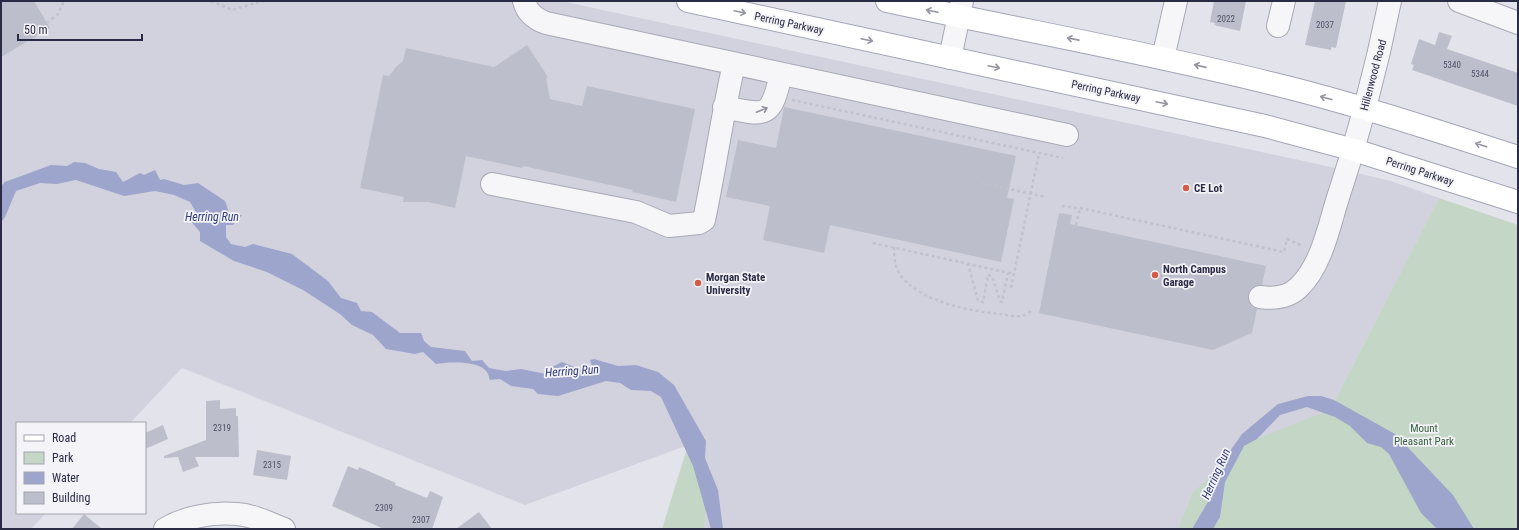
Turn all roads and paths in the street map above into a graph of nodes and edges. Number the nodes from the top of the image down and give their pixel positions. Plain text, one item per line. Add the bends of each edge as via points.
1 (64, 1) edge
2 (211, 1) edge
3 (263, 1) edge
4 (524, 1) edge
5 (688, 1) edge
6 (887, 1) edge
7 (1176, 1) edge
8 (1284, 1) edge
9 (1390, 1) edge
10 (1459, 1) edge
11 (960, 9) edge
12 (47, 23) dead end
13 (1518, 24) edge
14 (1278, 26) dead end
15 (950, 58) junction
16 (1163, 58) junction
17 (734, 64) junction
18 (781, 74) junction
19 (791, 100) dead end
20 (724, 107) junction
21 (1364, 108) junction
22 (1067, 135) dead end
23 (1354, 150) junction
24 (1039, 152) junction
25 (1518, 157) edge
26 (1063, 158) dead end
27 (492, 184) dead end
28 (982, 184) dead end
29 (1031, 194) junction
30 (1046, 197) dead end
31 (1518, 202) edge
32 (1062, 206) dead end
33 (1080, 208) junction
34 (1076, 225) dead end
35 (873, 243) dead end
36 (894, 247) junction
37 (1305, 250) dead end
38 (968, 264) junction
39 (1008, 273) junction
40 (1014, 274) junction
41 (1011, 288) dead end
42 (1260, 297) dead end
43 (1032, 310) dead end
44 (165, 529) edge
45 (284, 529) edge

1 - 12 path via 58,14
2 - 3 path via 232,10
4 - 17 street via 528,12 546,23
5 -> 15 main road, Perring Parkway
11 -> 6 main road
7 - 16 street
8 - 14 street
9 - 21 street, Hillenwood Road
10 - 13 street
11 - 15 street
16 -> 11 main road
15 -> 23 main road, Perring Parkway via 1264,126
21 -> 16 main road
17 - 18 street
17 - 20 street
20 -> 18 street via 755,113 766,110 774,101
18 - 22 street
19 - 24 path
20 - 27 street via 715,171 704,220 699,223 669,226 636,212
21 - 23 street, Hillenwood Road
25 -> 21 main road
23 - 31 main road, Perring Parkway
23 - 42 street, Hillenwood Road via 1320,253 1305,280 1300,287 1286,296
24 - 26 path
24 - 29 path
28 - 29 path
29 - 30 path
29 - 40 path
32 - 33 path
33 - 34 path
33 - 37 path via 1284,252 1288,239 1301,245
35 - 36 path
36 - 38 path
36 - 43 path via 896,267 902,278 930,296 948,304 1012,316 1024,316
38 - 39 path
38 - 39 path via 978,301 983,302 988,275 992,276 1002,302
39 - 40 path
40 - 41 path
44 - 45 street via 188,518 237,514

